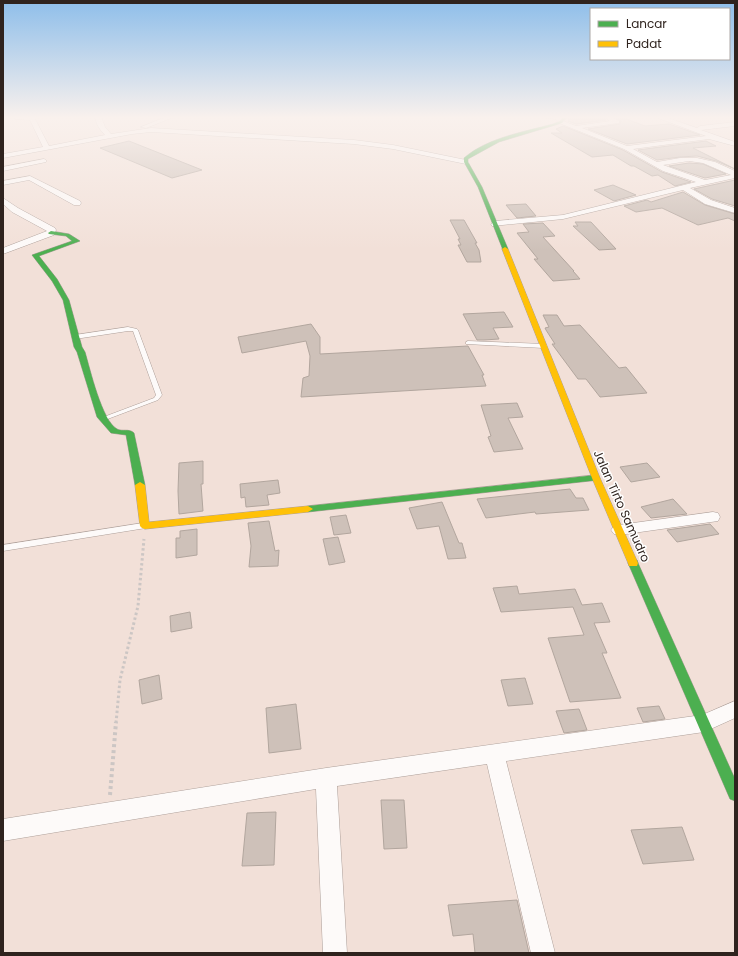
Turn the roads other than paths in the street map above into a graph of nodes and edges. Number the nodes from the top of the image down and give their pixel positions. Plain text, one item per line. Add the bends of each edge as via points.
1 (41, 162) edge
2 (466, 162) edge
3 (652, 162) edge
4 (671, 162) edge
5 (710, 162) edge
6 (656, 164) junction
7 (3, 169) edge
8 (735, 175) edge
9 (3, 183) edge
10 (705, 183) junction
11 (683, 188) junction
12 (3, 200) edge
13 (77, 203) dead end
14 (735, 211) edge
15 (495, 224) junction
16 (51, 233) junction
17 (3, 240) edge
18 (16, 247) junction
19 (3, 251) edge
20 (75, 337) junction
21 (468, 343) dead end
22 (544, 346) junction
23 (103, 419) junction
24 (596, 478) junction
25 (713, 517) dead end
26 (145, 526) junction
27 (619, 530) junction
28 (3, 548) edge
29 (735, 709) edge
30 (704, 723) junction
31 (494, 753) junction
32 (326, 778) junction
33 (735, 794) edge
34 (3, 830) edge
35 (335, 953) edge
36 (543, 953) edge

1 - 7 street
2 - 15 street, Jalan Tirto Samudro via 480,186
3 - 6 street
4 - 6 street
5 - 8 street
6 - 10 street
8 - 10 street
9 - 13 street via 30,178
10 - 11 street
11 - 14 street via 708,202
11 - 15 street via 563,217
12 - 16 street via 15,210 52,230
15 - 22 street, Jalan Tirto Samudro
16 - 18 street
16 - 20 street via 67,235 77,241 35,255 55,280 66,300
17 - 18 street
18 - 19 street
20 - 23 street
20 - 23 lane via 128,328 135,330 159,396
21 - 22 lane
22 - 24 street, Jalan Tirto Samudro
23 - 26 street via 114,431 130,433 140,482
24 - 26 street
24 - 27 street, Jalan Tirto Samudro
25 - 27 street
26 - 28 lane
27 - 30 street, Jalan Tirto Samudro
29 - 30 street
30 - 31 street
30 - 33 street, Jalan Tirto Samudro
31 - 32 street
31 - 36 street
32 - 34 street
32 - 35 street

